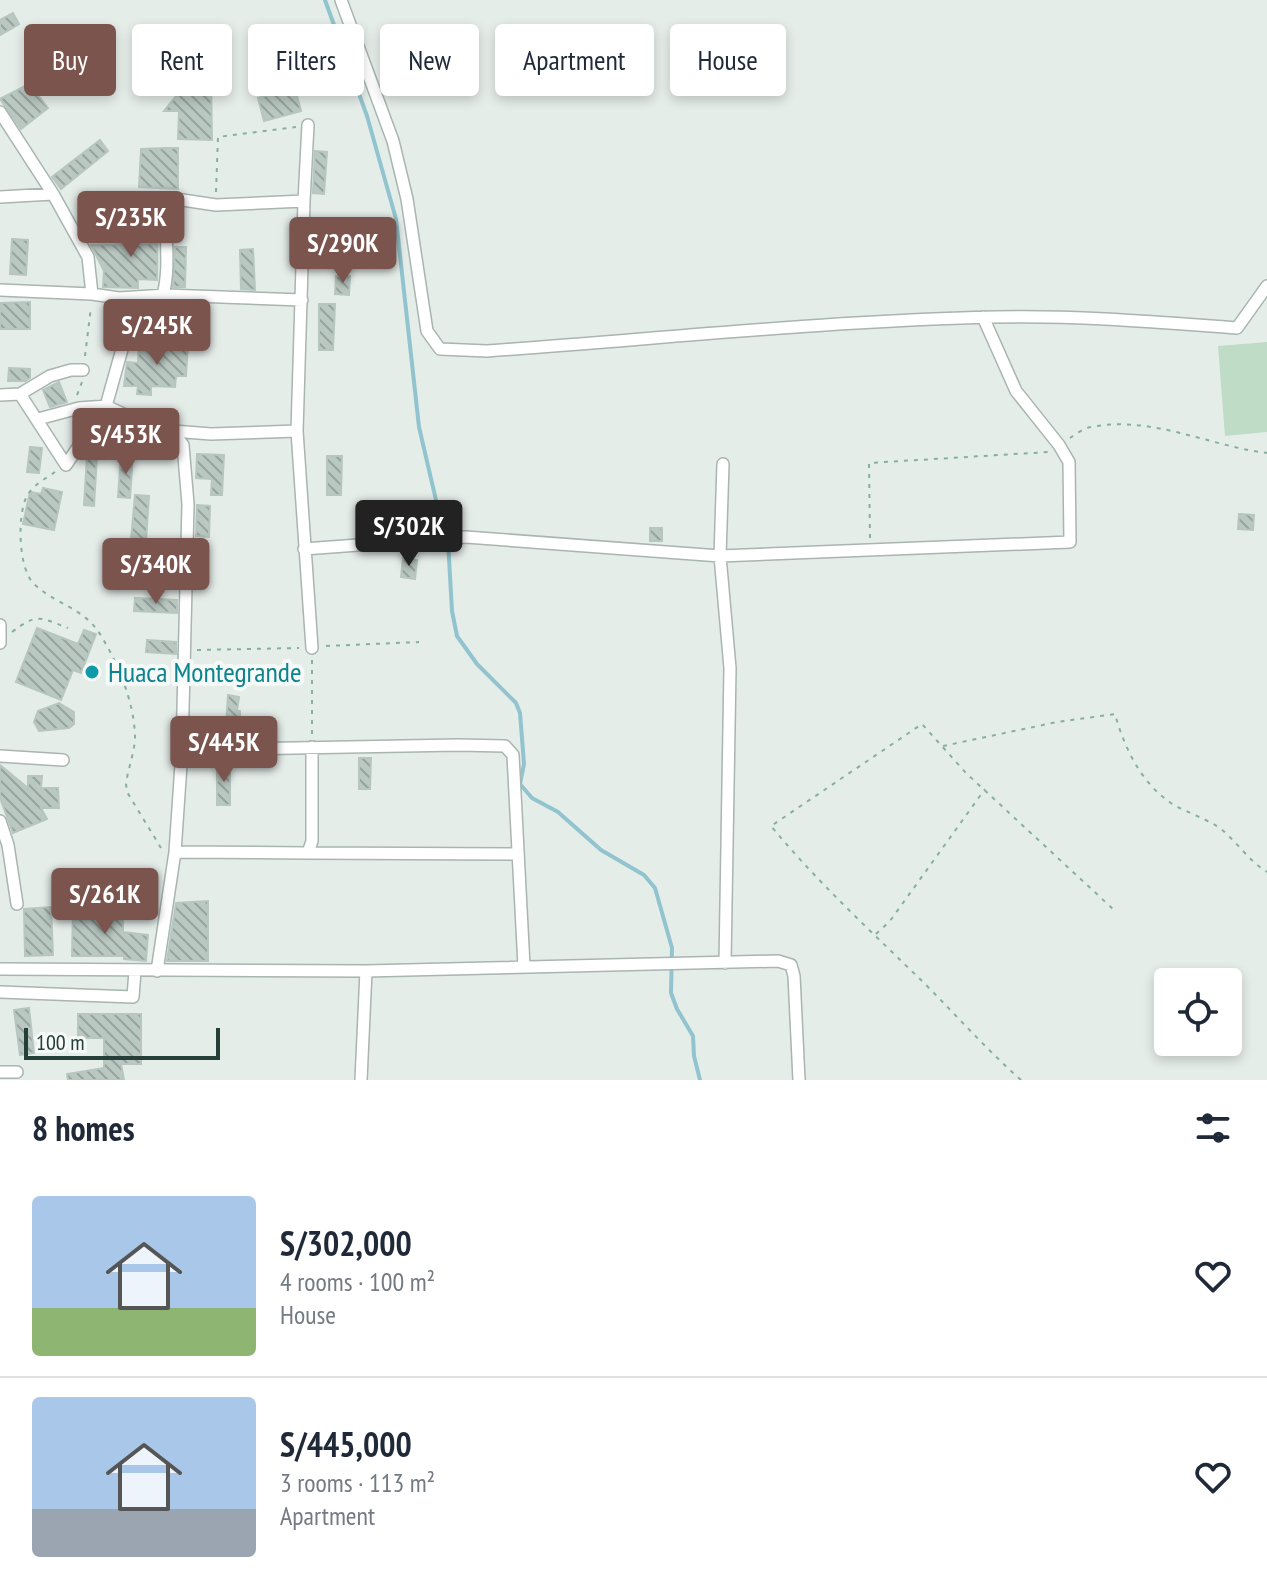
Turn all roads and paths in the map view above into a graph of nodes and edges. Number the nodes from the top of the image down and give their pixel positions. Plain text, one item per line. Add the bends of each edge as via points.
1 (341, 0) edge
2 (0, 112) edge
3 (308, 125) joint
4 (53, 194) junction
5 (0, 197) edge
6 (169, 198) junction
7 (126, 201) dead end
8 (304, 201) junction
9 (216, 205) junction
10 (1267, 286) edge
11 (0, 290) edge
12 (92, 294) junction
13 (166, 295) junction
14 (119, 298) junction
15 (302, 300) junction
16 (983, 317) junction
17 (124, 342) junction
18 (83, 370) junction
19 (20, 394) junction
20 (0, 395) edge
21 (106, 406) junction
22 (73, 409) junction
23 (38, 419) junction
24 (168, 430) junction
25 (297, 431) junction
26 (1059, 445) junction
27 (1267, 453) edge
28 (723, 464) dead end
29 (66, 465) junction
30 (304, 549) junction
31 (870, 551) junction
32 (720, 556) junction
33 (0, 625) edge
34 (68, 628) dead end
35 (0, 641) edge
36 (419, 642) dead end
37 (312, 648) junction
38 (184, 651) junction
39 (943, 746) junction
40 (312, 747) junction
41 (182, 750) junction
42 (0, 756) edge
43 (63, 760) dead end
44 (985, 789) junction
45 (0, 821) edge
46 (162, 851) dead end
47 (175, 852) junction
48 (308, 853) junction
49 (518, 854) junction
50 (1267, 872) edge
51 (17, 904) dead end
52 (1113, 909) dead end
53 (875, 935) junction
54 (725, 963) junction
55 (524, 966) junction
56 (0, 969) edge
57 (135, 971) junction
58 (157, 971) junction
59 (366, 971) junction
60 (0, 992) edge
61 (0, 1072) edge
62 (17, 1072) dead end
63 (361, 1080) edge
64 (799, 1080) edge
65 (1021, 1080) edge

1 - 16 street via 393,141 427,331 440,349 487,351 854,321
2 - 4 street
3 - 8 street
3 - 9 path via 218,137
4 - 5 street
4 - 12 street via 88,257
6 - 7 street
6 - 9 street
6 - 13 street
8 - 9 street
8 - 15 street
10 - 16 street via 1237,328 1110,318
11 - 12 street
12 - 14 street
12 - 18 path
13 - 14 street
13 - 15 street
13 - 17 street via 143,331
14 - 17 street via 117,337
15 - 25 street
16 - 26 street via 1016,391
17 - 21 street
18 - 19 street via 50,376
18 - 22 path
19 - 20 street
19 - 23 street
21 - 22 street
21 - 24 street via 140,425
21 - 29 street
22 - 23 street
23 - 29 street
24 - 25 street
24 - 38 street via 183,445 188,488
25 - 30 street
26 - 27 path via 1089,427 1145,425
26 - 31 path via 1047,453 869,463
26 - 31 street via 1069,462 1070,542
28 - 32 street
29 - 46 path via 36,484 25,499 20,522 25,569 33,584 100,633 131,708 135,738 127,792
30 - 32 street via 457,538
30 - 37 street
31 - 32 street
32 - 54 street via 730,668
33 - 35 street
34 - 35 path via 29,619
36 - 37 path
37 - 38 path
37 - 40 path
38 - 41 street
39 - 44 path
39 - 50 path via 1115,714 1123,743 1160,794 1222,830
39 - 53 path via 922,724 771,826
40 - 41 street
40 - 48 street
40 - 49 street via 505,746 513,755
41 - 47 street
42 - 43 street
44 - 52 path
44 - 53 path
45 - 51 street
47 - 48 street
47 - 58 street
48 - 49 street
49 - 55 street
53 - 65 path
54 - 55 street
54 - 64 street via 791,965
55 - 59 street
56 - 57 street
57 - 58 street
57 - 60 street via 133,997
58 - 59 street
59 - 63 street
61 - 62 street

